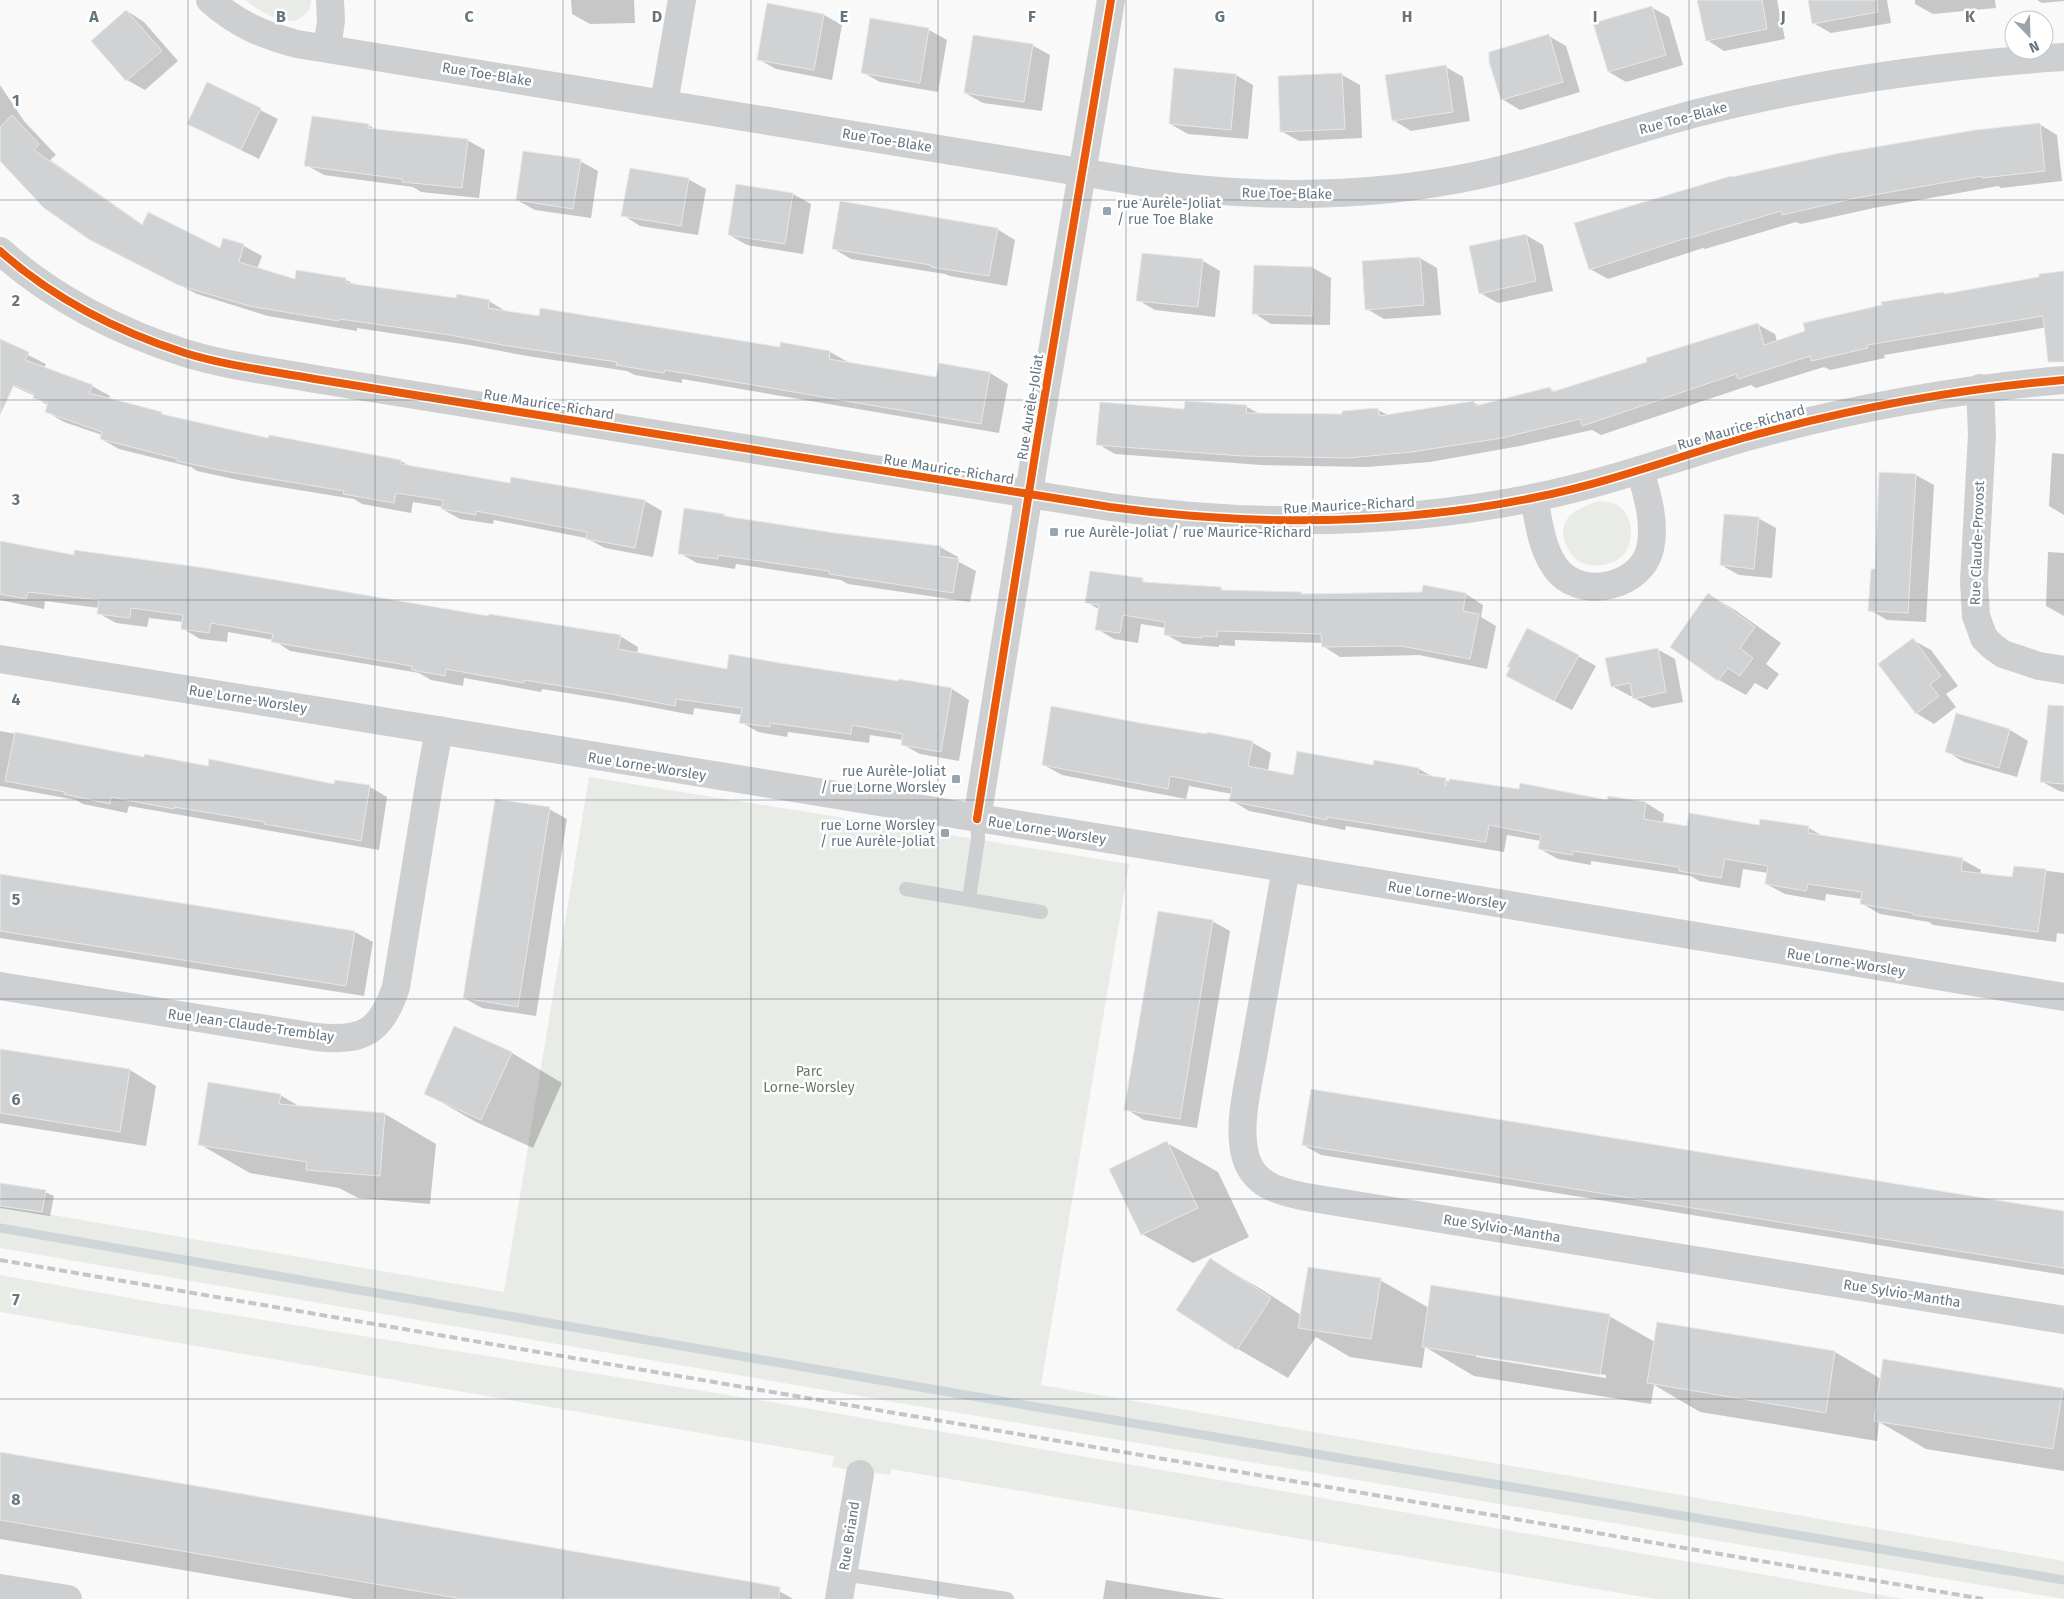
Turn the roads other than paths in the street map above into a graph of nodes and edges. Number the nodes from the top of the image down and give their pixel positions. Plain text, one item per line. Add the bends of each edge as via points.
1 (210, 0) edge
2 (330, 0) edge
3 (682, 0) edge
4 (1111, 0) edge
5 (327, 48) junction
6 (2064, 56) edge
7 (664, 103) junction
8 (1081, 172) junction
9 (0, 251) edge
10 (2064, 380) edge
11 (1980, 388) junction
12 (1640, 470) junction
13 (1028, 494) junction
14 (1534, 498) junction
15 (0, 659) edge
16 (2064, 670) edge
17 (439, 730) junction
18 (977, 818) junction
19 (1286, 868) junction
20 (906, 889) dead end
21 (969, 899) junction
22 (1041, 912) dead end
23 (0, 986) edge
24 (2064, 997) edge
25 (2064, 1320) edge
26 (860, 1474) dead end
27 (841, 1586) edge
28 (0, 1588) edge
29 (68, 1599) edge
30 (1007, 1599) edge

1 - 5 street, Rue Toe-Blake via 242,24 266,36
2 - 5 street via 332,21
3 - 7 street
4 - 8 street, Rue Aurèle-Joliat
5 - 7 street, Rue Toe-Blake
6 - 8 street, Rue Toe-Blake via 1902,72 1800,89 1669,121 1512,167 1404,188 1325,194 1250,193 1172,187
7 - 8 street, Rue Toe-Blake
8 - 13 street, Rue Aurèle-Joliat
9 - 13 street, Rue Maurice-Richard via 34,279 119,328 212,360
10 - 11 street, Rue Maurice-Richard
11 - 12 street, Rue Maurice-Richard via 1829,415
11 - 16 street, Rue Claude-Provost via 1982,434 1974,582 1976,616 1984,638 2003,654
12 - 14 street, Rue Maurice-Richard
12 - 14 street via 1652,528 1650,549 1639,569 1619,582 1593,587 1581,585 1560,573 1547,552
13 - 14 street, Rue Maurice-Richard via 1146,512 1282,521 1398,516
13 - 18 street, Rue Aurèle-Joliat
15 - 17 street, Rue Lorne-Worsley
17 - 18 street, Rue Lorne-Worsley
17 - 23 street, Rue Jean-Claude-Tremblay via 396,987 390,1005 374,1028 349,1038 316,1037
18 - 19 street, Rue Lorne-Worsley
18 - 21 lane via 978,839
19 - 24 street, Rue Lorne-Worsley
19 - 25 street, Rue Sylvio-Mantha via 1242,1136 1253,1172 1270,1188 1306,1197
20 - 21 lane
21 - 22 lane
26 - 27 street, Rue Briand
27 - 30 lane
28 - 29 street

